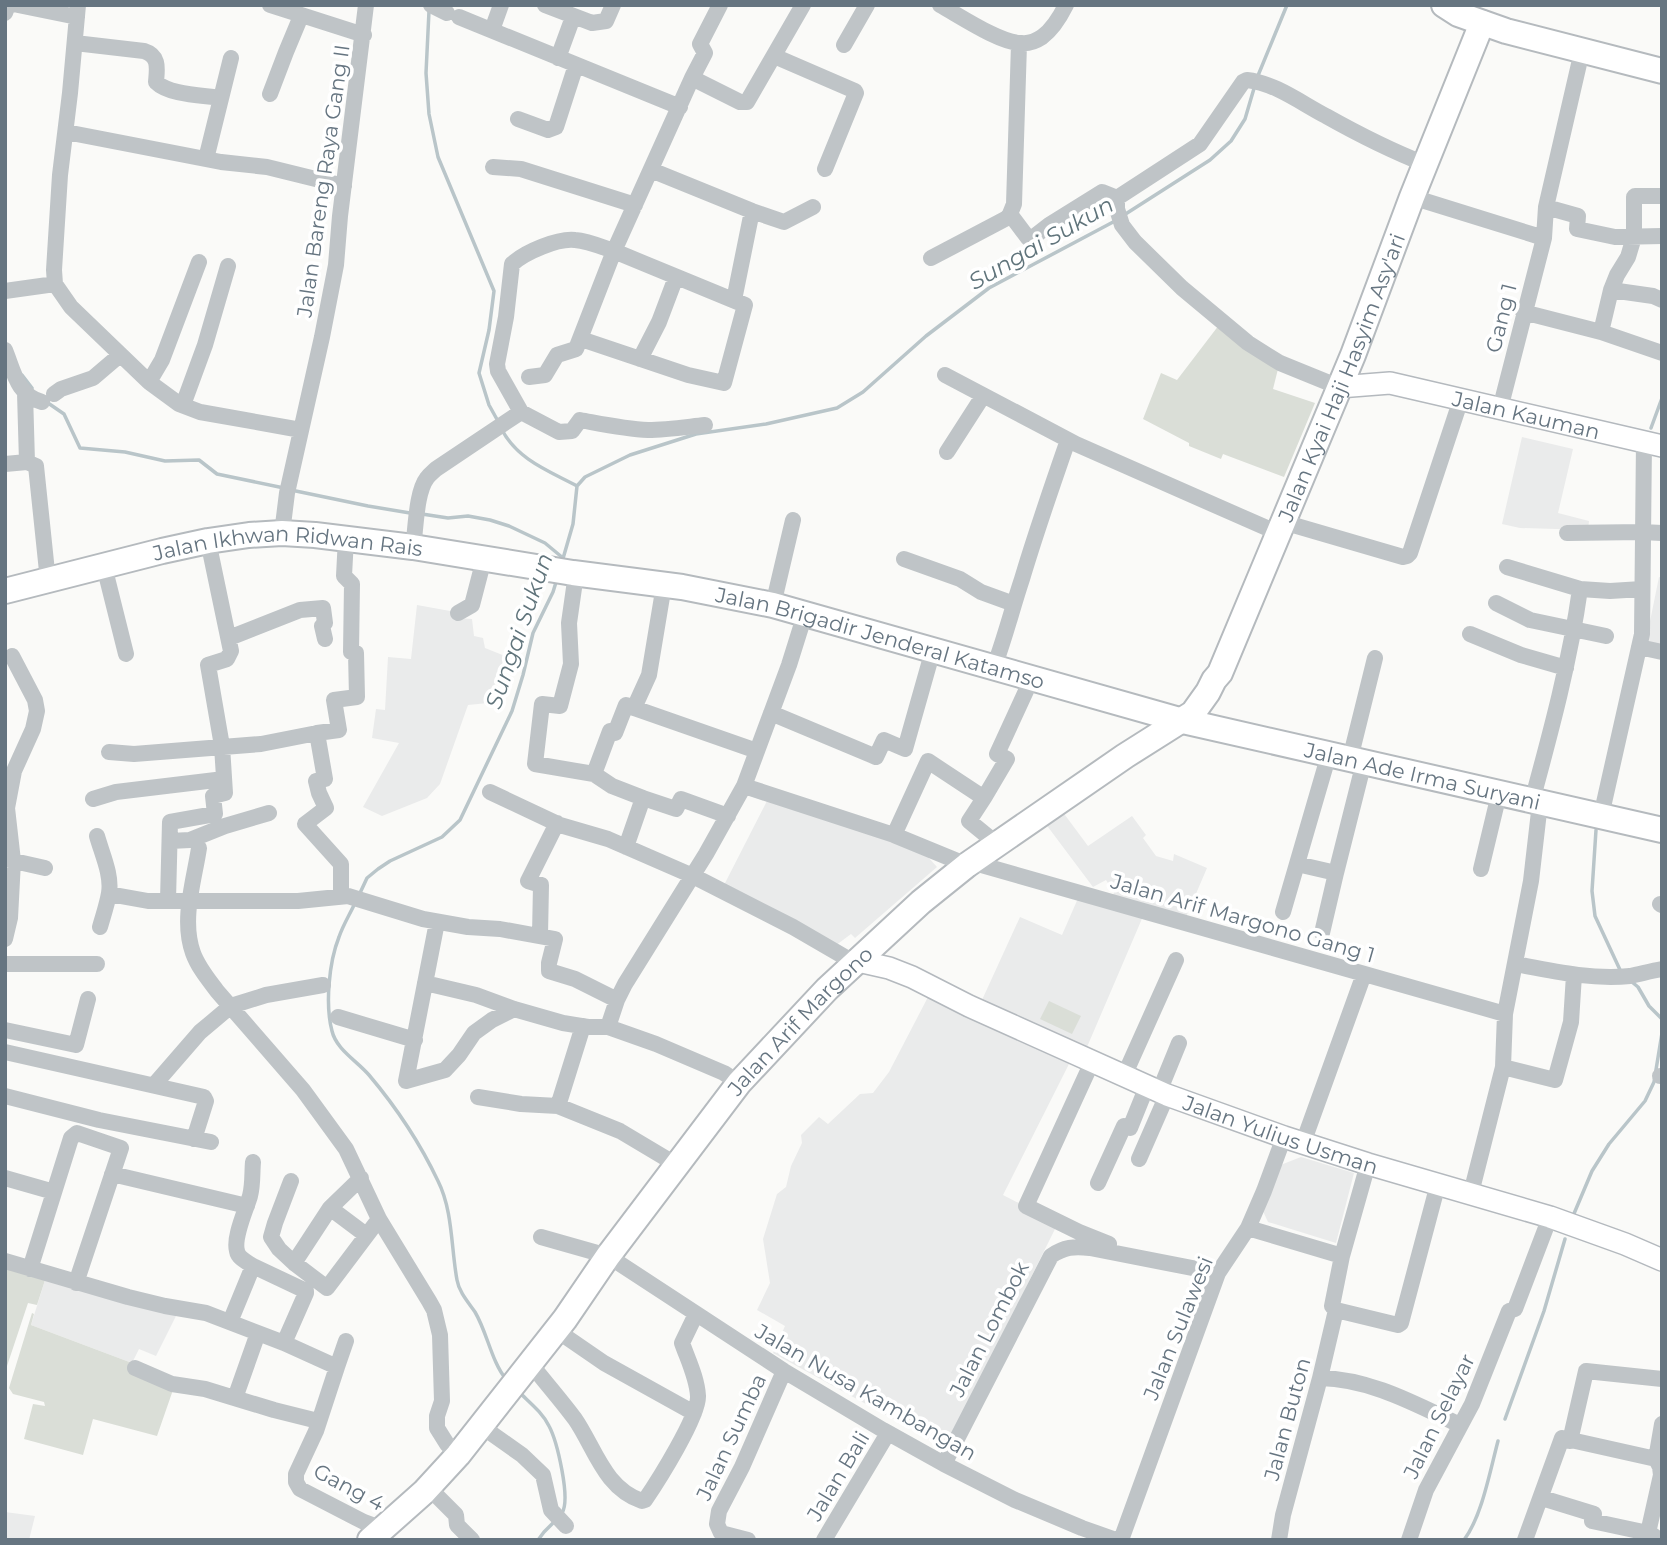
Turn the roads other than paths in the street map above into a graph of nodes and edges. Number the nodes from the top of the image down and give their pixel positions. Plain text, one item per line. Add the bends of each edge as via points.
1 (8, 5) edge
2 (18, 5) edge
3 (270, 5) edge
4 (366, 5) edge
5 (501, 5) edge
6 (545, 5) edge
7 (613, 5) edge
8 (720, 5) edge
9 (867, 5) edge
10 (940, 5) edge
11 (1066, 5) edge
12 (1444, 5) edge
13 (797, 7) edge
14 (78, 11) edge
15 (443, 11) edge
16 (5, 13) edge
17 (1486, 14) edge
18 (301, 16) junction
19 (573, 17) junction
20 (492, 30) junction
21 (363, 35) junction
22 (75, 43) junction
23 (1019, 44) junction
24 (844, 45) dead end
25 (1582, 51) junction
26 (774, 56) junction
27 (231, 58) dead end
28 (558, 58) junction
29 (576, 65) junction
30 (1662, 71) edge
31 (692, 78) junction
32 (270, 94) dead end
33 (220, 98) junction
34 (680, 107) junction
35 (518, 120) dead end
36 (66, 132) junction
37 (206, 159) junction
38 (1425, 164) junction
39 (493, 167) dead end
40 (825, 169) dead end
41 (652, 170) junction
42 (344, 186) junction
43 (1662, 196) edge
44 (1412, 197) junction
45 (635, 205) junction
46 (813, 207) dead end
47 (1546, 207) junction
48 (752, 211) junction
49 (1119, 211) junction
50 (1010, 214) junction
51 (1662, 236) edge
52 (1634, 237) junction
53 (1544, 238) junction
54 (614, 251) junction
55 (931, 258) dead end
56 (199, 262) dead end
57 (228, 266) dead end
58 (676, 277) junction
59 (55, 284) junction
60 (1611, 290) junction
61 (5, 291) edge
62 (734, 300) junction
63 (1662, 300) edge
64 (1523, 312) junction
65 (1601, 332) junction
66 (581, 339) junction
67 (5, 350) edge
68 (1662, 353) edge
69 (120, 355) junction
70 (1353, 355) junction
71 (640, 359) junction
72 (946, 375) dead end
73 (530, 377) dead end
74 (149, 382) junction
75 (1390, 383) junction
76 (1339, 387) junction
77 (24, 394) junction
78 (983, 396) junction
79 (1461, 399) junction
80 (183, 405) junction
81 (1500, 409) junction
82 (514, 417) junction
83 (705, 425) dead end
84 (300, 430) junction
85 (1072, 442) junction
86 (1653, 444) edge
87 (947, 452) dead end
88 (27, 462) junction
89 (5, 464) edge
90 (793, 520) dead end
91 (1280, 528) junction
92 (1642, 532) junction
93 (282, 533) junction
94 (1567, 533) dead end
95 (1662, 533) edge
96 (346, 538) junction
97 (208, 541) junction
98 (413, 547) junction
99 (486, 559) junction
100 (904, 559) dead end
101 (104, 566) junction
102 (1507, 567) dead end
103 (575, 574) junction
104 (48, 581) junction
105 (664, 585) junction
106 (1580, 589) junction
107 (1642, 589) junction
108 (5, 591) edge
109 (1496, 603) dead end
110 (1014, 604) junction
111 (773, 605) junction
112 (458, 612) dead end
113 (806, 614) junction
114 (1574, 630) junction
115 (1470, 634) dead end
116 (1606, 636) dead end
117 (325, 639) dead end
118 (230, 643) junction
119 (1639, 647) junction
120 (933, 650) junction
121 (1662, 652) edge
122 (126, 654) dead end
123 (12, 656) dead end
124 (1375, 658) dead end
125 (994, 667) junction
126 (1566, 668) junction
127 (1220, 673) junction
128 (1032, 678) junction
129 (634, 708) junction
130 (771, 713) junction
131 (1183, 721) junction
132 (1229, 732) junction
133 (317, 733) junction
134 (222, 746) junction
135 (757, 751) junction
136 (109, 752) dead end
137 (1348, 758) junction
138 (594, 774) junction
139 (224, 779) junction
140 (744, 786) junction
141 (490, 792) dead end
142 (1499, 794) junction
143 (984, 797) junction
144 (643, 798) junction
145 (93, 799) dead end
146 (1536, 802) junction
147 (269, 813) dead end
148 (727, 816) junction
149 (1601, 816) junction
150 (556, 823) junction
151 (1662, 830) edge
152 (894, 835) junction
153 (97, 836) dead end
154 (170, 841) junction
155 (997, 844) junction
156 (626, 847) junction
157 (199, 848) dead end
158 (9, 860) edge
159 (969, 864) junction
160 (1297, 864) junction
161 (45, 868) dead end
162 (1481, 869) dead end
163 (1336, 873) junction
164 (693, 876) junction
165 (109, 894) junction
166 (345, 896) junction
167 (168, 900) junction
168 (189, 900) junction
169 (1283, 912) dead end
170 (438, 922) junction
171 (100, 928) dead end
172 (1322, 933) dead end
173 (886, 934) junction
174 (540, 935) junction
175 (5, 939) edge
176 (1176, 960) dead end
177 (856, 962) junction
178 (5, 964) edge
179 (97, 964) dead end
180 (1515, 964) junction
181 (1662, 969) edge
182 (1364, 974) junction
183 (1574, 975) junction
184 (912, 977) junction
185 (425, 983) junction
186 (323, 985) dead end
187 (88, 999) dead end
188 (617, 1000) junction
189 (231, 1006) junction
190 (514, 1009) junction
191 (1505, 1014) junction
192 (338, 1017) dead end
193 (583, 1026) junction
194 (608, 1027) junction
195 (5, 1030) edge
196 (415, 1040) junction
197 (1179, 1043) dead end
198 (76, 1045) junction
199 (5, 1052) edge
200 (1092, 1062) junction
201 (70, 1066) junction
202 (1503, 1067) junction
203 (1124, 1076) junction
204 (738, 1083) junction
205 (154, 1085) junction
206 (1158, 1091) junction
207 (5, 1096) edge
208 (478, 1097) dead end
209 (558, 1106) junction
210 (99, 1120) junction
211 (93, 1139) junction
212 (194, 1139) junction
213 (1293, 1140) junction
214 (211, 1142) dead end
215 (1139, 1159) dead end
216 (253, 1162) dead end
217 (1368, 1164) junction
218 (677, 1165) junction
219 (112, 1174) junction
220 (5, 1178) edge
221 (361, 1178) junction
222 (291, 1181) dead end
223 (1098, 1183) dead end
224 (1438, 1184) junction
225 (54, 1192) junction
226 (1471, 1194) junction
227 (247, 1206) junction
228 (330, 1208) junction
229 (1550, 1217) junction
230 (379, 1219) junction
231 (1248, 1228) junction
232 (366, 1235) junction
233 (541, 1237) dead end
234 (1076, 1239) junction
235 (608, 1256) junction
236 (1342, 1256) junction
237 (1662, 1260) edge
238 (5, 1261) edge
239 (294, 1263) junction
240 (253, 1266) junction
241 (30, 1269) junction
242 (1218, 1273) junction
243 (76, 1283) junction
244 (1336, 1310) junction
245 (696, 1314) junction
246 (230, 1322) junction
247 (556, 1330) junction
248 (258, 1333) junction
249 (346, 1341) dead end
250 (284, 1343) junction
251 (530, 1363) junction
252 (337, 1367) junction
253 (135, 1368) dead end
254 (785, 1371) junction
255 (1320, 1378) junction
256 (1662, 1379) edge
257 (235, 1398) junction
258 (694, 1413) junction
259 (318, 1421) junction
260 (1662, 1423) edge
261 (1460, 1425) junction
262 (481, 1426) junction
263 (888, 1433) junction
264 (1570, 1441) junction
265 (458, 1455) junction
266 (944, 1464) junction
267 (1660, 1470) edge
268 (428, 1487) junction
269 (1542, 1498) junction
270 (566, 1526) dead end
271 (377, 1534) edge
272 (1652, 1536) edge
273 (471, 1540) edge
274 (748, 1540) edge
275 (824, 1540) edge
276 (1119, 1540) edge
277 (1279, 1540) edge
278 (1409, 1540) edge
279 (1525, 1540) edge

1 - 16 street
2 - 14 street
3 - 18 street
4 - 21 street, Jalan Bareng Raya Gang II
5 - 20 street
6 - 19 street
7 - 19 street via 606,21 592,23
8 - 31 street via 699,44 705,52
9 - 24 street
10 - 23 street
11 - 23 street via 1042,37
12 - 17 main road via 1458,14
13 - 26 street
14 - 22 street
15 - 20 street
17 - 25 main road
17 - 38 main road, Jalan Kyai Haji Hasyim Asy'ari
18 - 21 street
18 - 32 street
19 - 28 street
20 - 28 street
21 - 42 street, Jalan Bareng Raya Gang II
22 - 33 street via 151,53 158,63 159,86
22 - 36 street
23 - 50 street
25 - 30 main road
25 - 47 street, Gang 1
26 - 31 street via 747,103
26 - 40 street via 856,93
27 - 33 street
28 - 29 street
29 - 34 street
29 - 35 street via 556,127 548,130
31 - 34 street
33 - 37 street
34 - 41 street
36 - 37 street
36 - 59 street
37 - 42 street via 267,167
38 - 44 main road, Jalan Kyai Haji Hasyim Asy'ari
38 - 49 street via 1296,99 1256,82 1243,82 1200,144
39 - 45 street via 521,169
41 - 45 street
41 - 48 street
42 - 84 street, Jalan Bareng Raya Gang II via 336,265
43 - 52 street via 1633,197
44 - 53 street
44 - 70 main road, Jalan Kyai Haji Hasyim Asy'ari
45 - 54 street
46 - 48 street via 784,222
47 - 52 street via 1578,215 1577,229
47 - 53 street, Gang 1
48 - 62 street
49 - 50 street via 1102,192 1031,239
49 - 76 street via 1135,242 1248,343 1280,363
50 - 55 street
51 - 52 street
52 - 60 street
53 - 64 street, Gang 1
54 - 58 street
54 - 66 street
54 - 82 street via 566,240 525,254 512,264 497,368
56 - 74 street via 166,351
57 - 80 street
58 - 62 street
58 - 71 street
59 - 61 street
59 - 69 street via 71,307
60 - 63 street
60 - 65 street
62 - 71 street via 746,305 724,383
64 - 65 street
64 - 81 street, Gang 1
65 - 68 street
66 - 71 street
66 - 73 street via 576,349 556,355 545,375
67 - 77 street
69 - 74 street
69 - 77 street via 93,378 48,398 34,400
70 - 75 main road, Jalan Kauman
70 - 76 main road, Jalan Kyai Haji Hasyim Asy'ari
72 - 78 street
74 - 80 street
75 - 76 main road, Jalan Kauman
75 - 79 main road, Jalan Kauman
76 - 91 main road, Jalan Kyai Haji Hasyim Asy'ari
77 - 88 street
78 - 85 street
78 - 87 street
79 - 81 main road, Jalan Kauman
79 - 91 street via 1407,556
80 - 84 street
81 - 86 main road, Jalan Kauman
82 - 83 street via 559,432 572,431 580,420 646,430
82 - 98 street via 427,478
84 - 93 street, Jalan Bareng Raya Gang II
85 - 91 street
85 - 110 street via 1043,510
86 - 92 street
88 - 89 street
88 - 104 street via 36,466
90 - 111 street
91 - 127 main road, Jalan Kyai Haji Hasyim Asy'ari
92 - 94 street
92 - 95 street
92 - 107 street
93 - 96 main road, Jalan Ikhwan Ridwan Rais
93 - 97 main road, Jalan Ikhwan Ridwan Rais
96 - 98 main road, Jalan Ikhwan Ridwan Rais
96 - 133 street via 344,576 352,584 351,652 356,653 357,697 334,700 339,730
97 - 101 main road, Jalan Ikhwan Ridwan Rais
97 - 118 street
98 - 99 main road, Jalan Ikhwan Ridwan Rais
99 - 103 main road, Jalan Ikhwan Ridwan Rais
99 - 112 street via 472,605
100 - 110 street
101 - 104 main road, Jalan Ikhwan Ridwan Rais
101 - 122 street
102 - 106 street
103 - 105 main road, Jalan Brigadir Jenderal Katamso
103 - 138 street via 569,623 571,664 560,706 542,705 535,764
104 - 108 main road, Jalan Ikhwan Ridwan Rais
105 - 111 main road, Jalan Brigadir Jenderal Katamso
105 - 129 street via 649,675
106 - 107 street
106 - 114 street
107 - 119 street
109 - 114 street via 1530,620
110 - 125 street
111 - 113 main road, Jalan Brigadir Jenderal Katamso
113 - 120 main road, Jalan Brigadir Jenderal Katamso
113 - 130 street
114 - 116 street
114 - 126 street
115 - 126 street
117 - 118 street via 323,608 300,610
118 - 134 street via 227,659 208,665
119 - 121 street
119 - 149 street
120 - 125 main road, Jalan Brigadir Jenderal Katamso
120 - 130 street via 905,749 884,740 876,757
123 - 158 street via 37,711 12,779 7,807
124 - 137 street
125 - 128 main road, Jalan Brigadir Jenderal Katamso
126 - 146 street
127 - 131 main road, Jalan Kyai Haji Hasyim Asy'ari
127 - 132 main road via 1218,701
128 - 131 main road, Jalan Brigadir Jenderal Katamso
128 - 143 street via 998,754 1007,759
129 - 135 street
129 - 138 street via 626,705 615,733 610,731
130 - 135 street
131 - 132 main road, Jalan Ade Irma Suryani
131 - 155 main road, Jalan Arif Margono
132 - 137 main road, Jalan Ade Irma Suryani
133 - 134 street
133 - 166 street via 326,779 316,781 326,807 305,824 341,864
134 - 136 street
134 - 139 street
135 - 140 street
137 - 142 main road, Jalan Ade Irma Suryani
137 - 160 street
137 - 163 street
138 - 144 street
139 - 145 street
139 - 154 street via 225,793 213,796 215,814 170,822
140 - 148 street
140 - 152 street, Jalan Arif Margono Gang 1
141 - 150 street
142 - 146 main road, Jalan Ade Irma Suryani
142 - 162 street
143 - 152 street via 928,761
143 - 155 street via 970,821
144 - 148 street via 676,809 681,799
144 - 156 street
146 - 149 main road, Jalan Ade Irma Suryani
146 - 180 street via 1531,881
147 - 154 street via 190,840
148 - 164 street
149 - 151 main road, Jalan Ade Irma Suryani
150 - 156 street
150 - 174 street via 528,881 541,885
152 - 159 street, Jalan Arif Margono Gang 1
153 - 165 street
154 - 167 street
155 - 159 main road, Jalan Arif Margono
156 - 164 street
157 - 168 street
158 - 161 street
158 - 175 street via 10,918
159 - 173 main road, Jalan Arif Margono
159 - 182 street, Jalan Arif Margono Gang 1
160 - 163 street
160 - 169 street
163 - 172 street
164 - 177 street
164 - 188 street
165 - 167 street
165 - 171 street
166 - 168 street via 298,901
166 - 170 street
167 - 168 street
168 - 189 street via 194,954
170 - 174 street
170 - 185 street
173 - 177 main road, Jalan Arif Margono
173 - 184 main road, Jalan Yulius Usman via 896,960
174 - 188 street via 555,939 549,971
176 - 203 street
177 - 184 main road, Jalan Yulius Usman
177 - 204 main road, Jalan Arif Margono
178 - 179 street
180 - 183 street
180 - 191 street
181 - 183 street via 1623,976
182 - 191 street, Jalan Arif Margono Gang 1
182 - 213 street, Jalan Sulawesi
183 - 202 street via 1571,1022 1555,1080
184 - 200 main road, Jalan Yulius Usman
185 - 190 street
185 - 196 street
186 - 189 street
187 - 198 street
188 - 194 street
189 - 205 street via 200,1032
189 - 221 street via 303,1090
190 - 193 street
190 - 196 street via 474,1033 445,1070 406,1081
191 - 202 street
192 - 196 street
193 - 194 street
193 - 209 street
194 - 204 street via 702,1063
195 - 198 street
197 - 206 street
198 - 201 street
199 - 201 street
200 - 203 main road, Jalan Yulius Usman
200 - 234 street via 1027,1206
201 - 205 street
202 - 226 street
203 - 206 main road, Jalan Yulius Usman
204 - 218 main road, Jalan Arif Margono
205 - 212 street via 204,1097
206 - 213 main road, Jalan Yulius Usman
206 - 215 street
206 - 223 street via 1130,1128 1124,1126
207 - 210 street
208 - 209 street
209 - 218 street via 620,1131
210 - 211 street
210 - 212 street
211 - 219 street via 121,1148
211 - 225 street via 77,1133 71,1138
212 - 214 street
213 - 217 main road, Jalan Yulius Usman
213 - 231 street, Jalan Sulawesi
216 - 227 street
217 - 224 main road, Jalan Yulius Usman
217 - 236 street, Jalan Buton
218 - 235 main road, Jalan Arif Margono
219 - 227 street
219 - 243 street
220 - 225 street
221 - 228 street
221 - 230 street
222 - 239 street via 271,1237
224 - 226 main road, Jalan Yulius Usman
224 - 244 street via 1401,1323
225 - 241 street
226 - 229 main road, Jalan Yulius Usman
227 - 240 street via 236,1249
228 - 232 street
228 - 239 street
229 - 237 main road, Jalan Yulius Usman
229 - 261 street, Jalan Selayar via 1516,1309 1509,1311
230 - 232 street
230 - 265 street via 438,1322 442,1401 436,1423
231 - 236 street
231 - 242 street, Jalan Sulawesi
232 - 239 street via 327,1288
233 - 235 street, Jalan Nusa Kambangan
234 - 242 street
234 - 266 street, Jalan Lombok via 1051,1256
235 - 245 street, Jalan Nusa Kambangan
235 - 247 main road, Jalan Arif Margono
236 - 244 street, Jalan Buton via 1332,1307
238 - 241 street
240 - 246 street
240 - 250 street via 306,1291
241 - 243 street
242 - 276 street, Jalan Sulawesi
243 - 246 street
244 - 255 street, Jalan Buton
245 - 254 street, Jalan Nusa Kambangan
245 - 258 street via 682,1343 695,1379 698,1399
246 - 248 street
247 - 251 main road, Jalan Arif Margono
247 - 258 street via 604,1363
248 - 250 street
248 - 257 street
249 - 252 street
250 - 252 street
251 - 258 street via 576,1420 602,1468 625,1493 640,1501 664,1471
251 - 262 main road, Jalan Arif Margono
252 - 259 street
253 - 257 street via 172,1384
254 - 263 street, Jalan Nusa Kambangan
254 - 274 street, Jalan Sumba via 719,1511 721,1533
255 - 261 street via 1387,1391
255 - 277 street, Jalan Buton
256 - 264 street via 1586,1371
257 - 259 street
259 - 271 street, Gang 4 via 296,1482 300,1489 364,1522
260 - 267 street
261 - 278 street, Jalan Selayar via 1426,1490
262 - 265 main road, Jalan Arif Margono
262 - 270 street via 543,1475 551,1510
263 - 266 street, Jalan Nusa Kambangan
263 - 275 street, Jalan Bali
264 - 267 street
264 - 269 street via 1562,1438
265 - 268 main road, Jalan Arif Margono
266 - 276 street, Jalan Nusa Kambangan via 1015,1500
267 - 272 street
268 - 271 main road, Jalan Arif Margono
268 - 273 street via 456,1515 457,1525
269 - 272 street via 1594,1514 1592,1521
269 - 279 street

